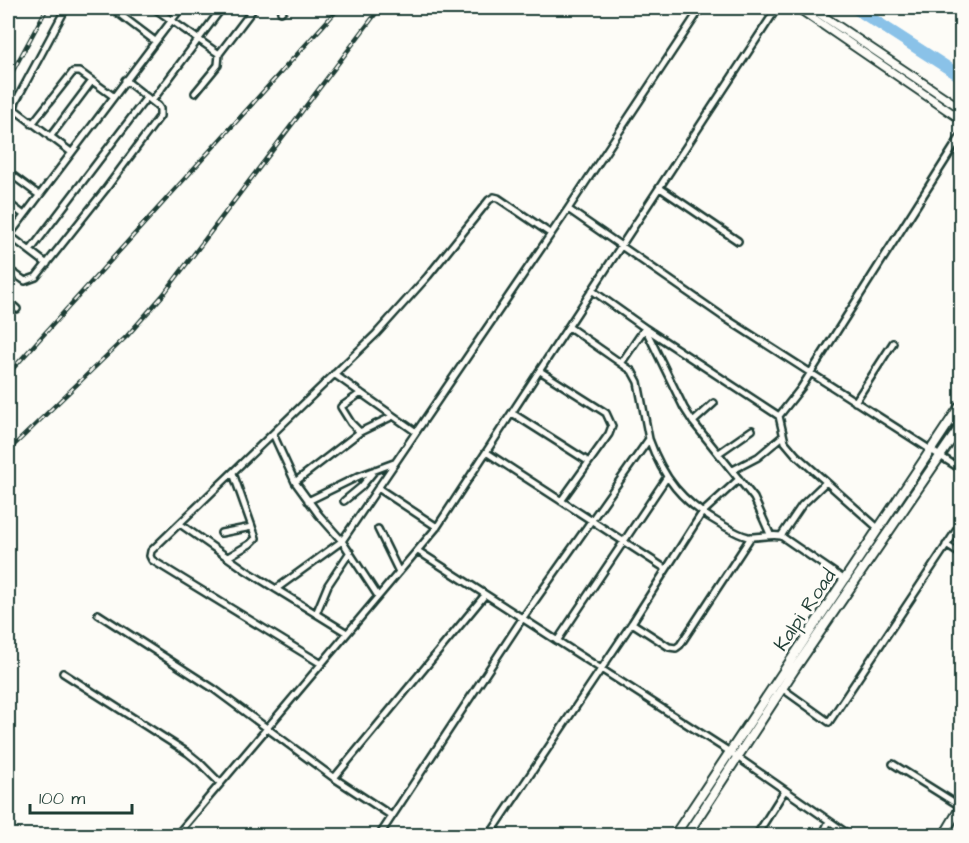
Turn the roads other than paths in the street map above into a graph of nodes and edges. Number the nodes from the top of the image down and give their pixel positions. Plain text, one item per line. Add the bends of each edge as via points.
1 (66, 8) edge
2 (154, 8) edge
3 (181, 8) edge
4 (222, 8) edge
5 (254, 8) edge
6 (701, 8) edge
7 (763, 8) edge
8 (777, 8) edge
9 (798, 8) edge
10 (811, 8) edge
11 (118, 13) dead end
12 (773, 14) junction
13 (172, 20) junction
14 (198, 39) junction
15 (155, 41) junction
16 (219, 54) junction
17 (125, 80) junction
18 (92, 81) junction
19 (195, 93) dead end
20 (113, 96) junction
21 (149, 99) junction
22 (962, 109) edge
23 (962, 120) edge
24 (32, 124) junction
25 (962, 134) edge
26 (50, 137) junction
27 (71, 152) junction
28 (8, 172) edge
29 (660, 188) junction
30 (39, 195) junction
31 (8, 203) edge
32 (568, 209) junction
33 (24, 215) junction
34 (551, 234) junction
35 (8, 236) edge
36 (738, 241) dead end
37 (621, 247) junction
38 (30, 251) junction
39 (47, 264) junction
40 (8, 269) edge
41 (593, 291) junction
42 (8, 301) edge
43 (17, 309) dead end
44 (569, 327) junction
45 (645, 328) junction
46 (893, 343) dead end
47 (622, 362) junction
48 (540, 371) junction
49 (811, 372) junction
50 (334, 374) junction
51 (361, 393) junction
52 (855, 402) junction
53 (714, 403) dead end
54 (962, 403) edge
55 (512, 413) junction
56 (393, 416) junction
57 (778, 417) junction
58 (693, 422) junction
59 (962, 424) edge
60 (752, 430) dead end
61 (360, 432) junction
62 (416, 432) junction
63 (273, 434) junction
64 (783, 436) junction
65 (649, 439) junction
66 (930, 450) junction
67 (486, 452) junction
68 (719, 453) junction
69 (939, 457) junction
70 (589, 462) junction
71 (395, 463) junction
72 (376, 469) junction
73 (732, 470) junction
74 (962, 470) edge
75 (233, 473) junction
76 (667, 477) junction
77 (739, 479) junction
78 (295, 482) junction
79 (826, 482) junction
80 (378, 488) junction
81 (308, 501) junction
82 (344, 501) dead end
83 (561, 501) junction
84 (702, 513) junction
85 (590, 521) junction
86 (962, 522) edge
87 (180, 524) junction
88 (252, 527) junction
89 (437, 527) junction
90 (879, 529) junction
91 (378, 530) dead end
92 (221, 532) dead end
93 (770, 534) junction
94 (781, 536) junction
95 (751, 537) junction
96 (342, 541) junction
97 (622, 542) junction
98 (946, 545) junction
99 (350, 552) junction
100 (418, 552) junction
101 (962, 555) edge
102 (228, 557) junction
103 (666, 569) junction
104 (399, 572) junction
105 (845, 580) junction
106 (276, 589) junction
107 (485, 595) junction
108 (378, 596) junction
109 (98, 614) dead end
110 (316, 614) junction
111 (522, 619) junction
112 (632, 622) junction
113 (347, 633) junction
114 (556, 641) junction
115 (320, 663) junction
116 (601, 670) junction
117 (63, 673) dead end
118 (783, 689) junction
119 (266, 729) junction
120 (730, 752) junction
121 (738, 759) junction
122 (893, 764) dead end
123 (334, 778) junction
124 (220, 783) junction
125 (785, 790) junction
126 (961, 805) edge
127 (392, 816) junction
128 (829, 821) junction
129 (944, 833) edge
130 (176, 836) edge
131 (379, 836) edge
132 (489, 836) edge
133 (674, 836) edge
134 (687, 836) edge
135 (756, 836) edge
136 (822, 836) edge
137 (851, 836) edge
138 (955, 836) edge

1 - 24 street via 14,106 15,112
2 - 13 street
3 - 13 street
4 - 14 street
5 - 16 street
6 - 32 street
7 - 12 street
8 - 12 street
9 - 23 street
10 - 22 street
11 - 15 street
12 - 29 street
13 - 14 street
13 - 15 street
14 - 16 street
14 - 21 street
15 - 17 street
16 - 19 street via 218,65
17 - 20 street
17 - 21 street
18 - 20 street
18 - 24 street via 73,72
18 - 26 street
20 - 27 street
21 - 38 street
21 - 39 street via 160,109 160,116
24 - 26 street
25 - 49 street
26 - 27 street
27 - 30 street
28 - 30 street
29 - 36 street
29 - 37 street
30 - 33 street
31 - 33 street
32 - 34 street
32 - 37 street
33 - 35 street
34 - 50 street via 498,198 489,200 400,309
34 - 62 street
35 - 38 street
37 - 41 street
37 - 49 street
38 - 39 street
39 - 40 street via 31,280
41 - 44 street
41 - 45 street
42 - 43 street
44 - 47 street
44 - 48 street
45 - 47 street
45 - 57 street
45 - 58 street
46 - 52 street
47 - 65 street via 638,382
48 - 55 street
48 - 70 street via 610,418 609,434
49 - 52 street
49 - 57 street
50 - 51 street
50 - 63 street
51 - 56 street
51 - 61 street via 341,407
52 - 66 street
53 - 58 street
54 - 66 main road, Kalpi Road
55 - 67 street
55 - 70 street
56 - 61 street
56 - 62 street
57 - 64 street
58 - 68 street
59 - 69 main road, Kalpi Road
60 - 68 street
61 - 78 street
62 - 71 street
63 - 75 street
63 - 78 street
64 - 73 street via 758,457
64 - 79 street via 796,455
65 - 76 street
65 - 85 street
66 - 69 street
66 - 90 main road, Kalpi Road
67 - 83 street
67 - 89 street
68 - 73 street
69 - 74 street
69 - 118 main road, Kalpi Road
70 - 83 street
71 - 72 street
71 - 80 street
72 - 81 street
72 - 82 street
73 - 77 street
75 - 87 street
75 - 88 street
76 - 84 street via 681,496
76 - 97 street
77 - 84 street
77 - 93 street via 754,498
78 - 81 street
79 - 90 street
79 - 94 street via 802,505
80 - 89 street
80 - 96 street
81 - 96 street
83 - 85 street
84 - 95 street via 738,534
84 - 103 street
85 - 97 street
85 - 111 street
86 - 98 street
87 - 102 street
87 - 115 street via 151,551 152,560
88 - 92 street
88 - 102 street via 254,541
89 - 100 street
90 - 105 main road, Kalpi Road
91 - 104 street
93 - 94 street
93 - 95 street
94 - 105 street
95 - 112 street via 676,648
96 - 99 street
96 - 106 street
97 - 103 street
97 - 114 street
98 - 101 street
98 - 118 street via 829,722
99 - 108 street
99 - 110 street via 328,585
100 - 104 street
100 - 107 street
102 - 106 street
103 - 112 street
104 - 108 street
105 - 120 main road, Kalpi Road
106 - 110 street
107 - 111 street
107 - 123 street
108 - 113 street
109 - 119 street via 214,688
110 - 113 street
111 - 114 street
111 - 127 street
112 - 116 street
113 - 115 street
114 - 116 street
115 - 119 street
116 - 120 street
116 - 132 street
117 - 124 street via 188,753
118 - 121 main road, Kalpi Road
119 - 123 street
119 - 124 street
120 - 121 street
120 - 133 main road, Kalpi Road
121 - 125 street
121 - 134 main road, Kalpi Road
122 - 126 street
123 - 127 street
124 - 130 street
125 - 128 street
125 - 135 street
126 - 129 street
127 - 131 street
128 - 136 street
128 - 137 street
129 - 138 street

